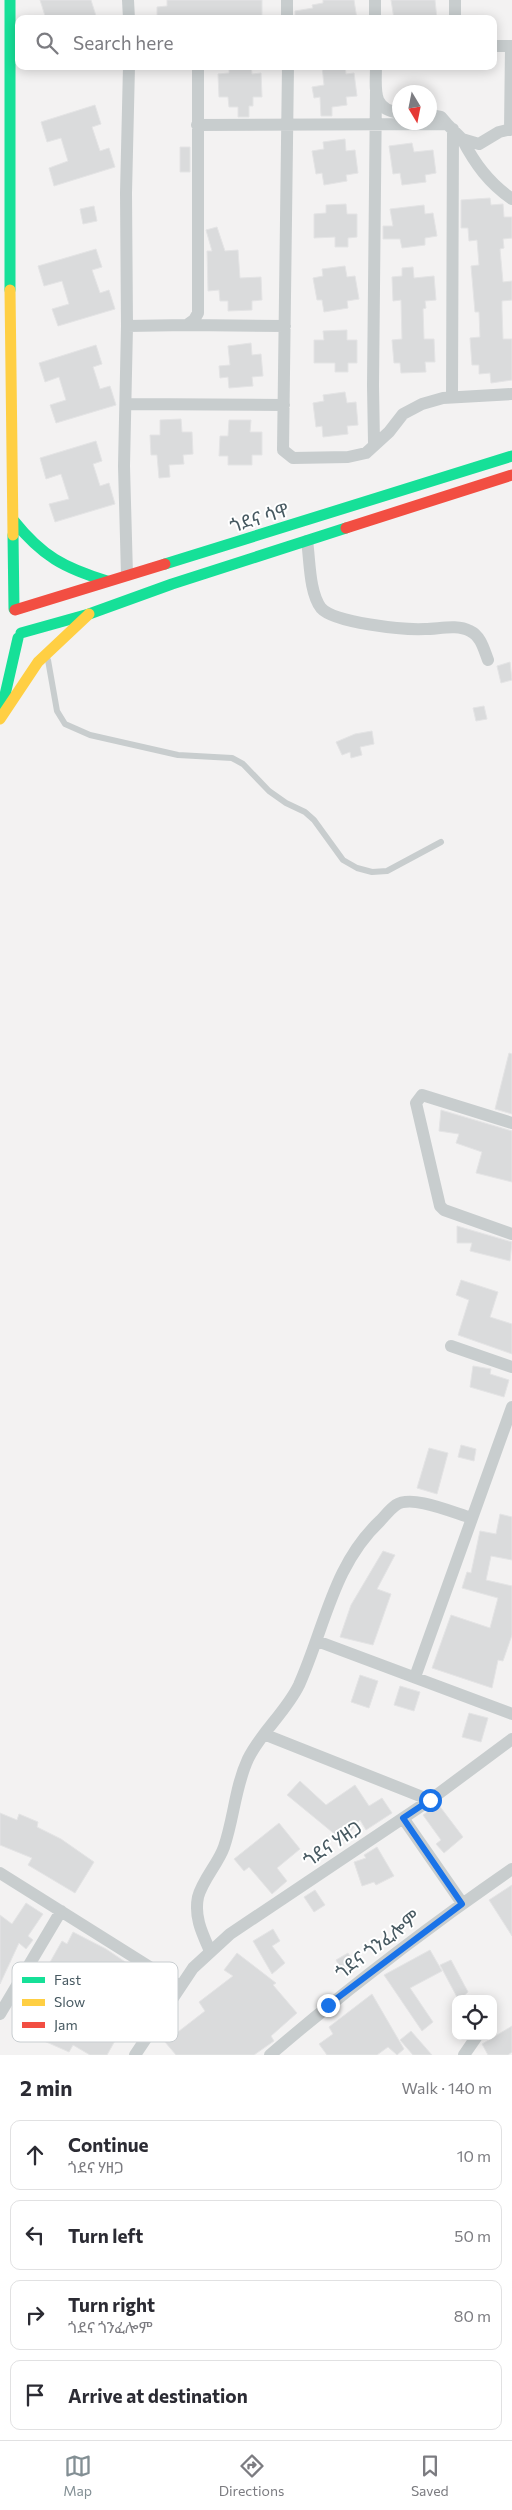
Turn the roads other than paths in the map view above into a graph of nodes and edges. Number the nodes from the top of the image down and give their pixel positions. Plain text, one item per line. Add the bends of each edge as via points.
1 (10, 0) edge
2 (128, 0) edge
3 (287, 0) edge
4 (375, 0) edge
5 (455, 0) edge
6 (129, 15) edge
7 (287, 15) edge
8 (375, 15) edge
9 (455, 15) edge
10 (497, 46) edge
11 (511, 46) edge
12 (129, 70) edge
13 (198, 70) edge
14 (288, 70) edge
15 (376, 70) edge
16 (376, 89) junction
17 (392, 112) edge
18 (437, 116) edge
19 (5, 118) edge
20 (376, 124) junction
21 (197, 125) junction
22 (288, 125) junction
23 (450, 127) junction
24 (511, 130) edge
25 (462, 139) junction
26 (512, 199) edge
27 (127, 326) junction
28 (187, 326) junction
29 (285, 326) junction
30 (512, 394) edge
31 (452, 397) junction
32 (126, 404) junction
33 (284, 405) junction
34 (374, 443) junction
35 (512, 456) edge
36 (512, 475) edge
37 (14, 521) junction
38 (307, 541) junction
39 (127, 575) junction
40 (107, 581) junction
41 (11, 608) junction
42 (89, 614) junction
43 (19, 635) junction
44 (2, 643) dead end
45 (47, 654) junction
46 (488, 660) dead end
47 (0, 717) edge
48 (441, 842) dead end
49 (512, 1124) edge
50 (512, 1234) edge
51 (451, 1346) dead end
52 (512, 1367) edge
53 (512, 1407) edge
54 (472, 1518) junction
55 (317, 1641) junction
56 (415, 1677) junction
57 (512, 1714) edge
58 (266, 1734) junction
59 (512, 1739) edge
60 (430, 1800) junction
61 (403, 1818) junction
62 (512, 1869) edge
63 (0, 1873) edge
64 (462, 1904) junction
65 (61, 1912) junction
66 (210, 1951) junction
67 (31, 1962) edge
68 (141, 1962) edge
69 (180, 1986) joint
70 (178, 1989) edge
71 (12, 1994) edge
72 (0, 2014) edge
73 (474, 2040) edge
74 (143, 2042) edge
75 (135, 2055) edge
76 (270, 2055) edge
77 (464, 2055) edge

1 - 19 main road
2 - 6 street
3 - 7 street
4 - 8 street
5 - 9 street
10 - 11 street
11 - 24 street
12 - 27 street
13 - 21 street
14 - 22 street
15 - 16 street
16 - 17 street via 381,106
16 - 20 street
18 - 23 street
19 - 37 main road
20 - 22 street
20 - 23 street
20 - 34 street
21 - 22 street
21 - 28 street via 198,313
22 - 29 street
23 - 25 street
23 - 31 street
24 - 25 street via 499,132 478,144
25 - 26 street via 475,163 497,189
27 - 28 street
27 - 32 street
28 - 29 street
29 - 33 street
30 - 31 street
31 - 34 street via 422,404 403,414 389,432
32 - 33 street
32 - 39 street
33 - 34 street via 283,450 293,458 348,458 366,453
35 - 39 main road, ጎደና ሳዋ
36 - 38 main road, ጎደና ሳዋ
37 - 40 main road via 29,542 52,561
37 - 41 main road
38 - 42 main road, ጎደና ሳዋ
38 - 46 street via 314,591 320,607 329,616 396,630 460,628 472,632 482,643
39 - 40 main road, ጎደና ሳዋ
40 - 41 main road, ጎደና ሳዋ
41 - 43 main road via 22,620
42 - 43 main road, ጎደና ሳዋ
42 - 45 main road
43 - 44 main road, ጎደና ሳዋ via 8,643
43 - 47 main road
45 - 47 main road
45 - 48 lane via 57,711 65,724 90,735 178,756 232,758 243,764 269,791 309,816 343,860 357,868 387,871
49 - 50 street via 422,1095 416,1103 440,1206
51 - 52 street
53 - 54 street
54 - 55 street via 416,1501 396,1504 354,1548 339,1576
54 - 56 street
55 - 56 street
55 - 58 street via 298,1686
56 - 57 street
58 - 60 street
58 - 66 street via 248,1760 224,1846 198,1897 198,1922
59 - 60 street, ጎደና ሃዘጋ
60 - 61 street, ጎደና ሃዘጋ
61 - 64 street
61 - 66 street, ጎደና ሃዘጋ via 230,1934
62 - 64 street, ጎደና ጎንፈሎም
63 - 65 street
64 - 76 street, ጎደና ጎንፈሎም via 328,2005
65 - 67 street
65 - 68 street
66 - 69 street, ጎደና ሃዘጋ
69 - 70 street, ጎደና ሃዘጋ
71 - 72 street
73 - 77 street
74 - 75 street, ጎደና ሃዘጋ

